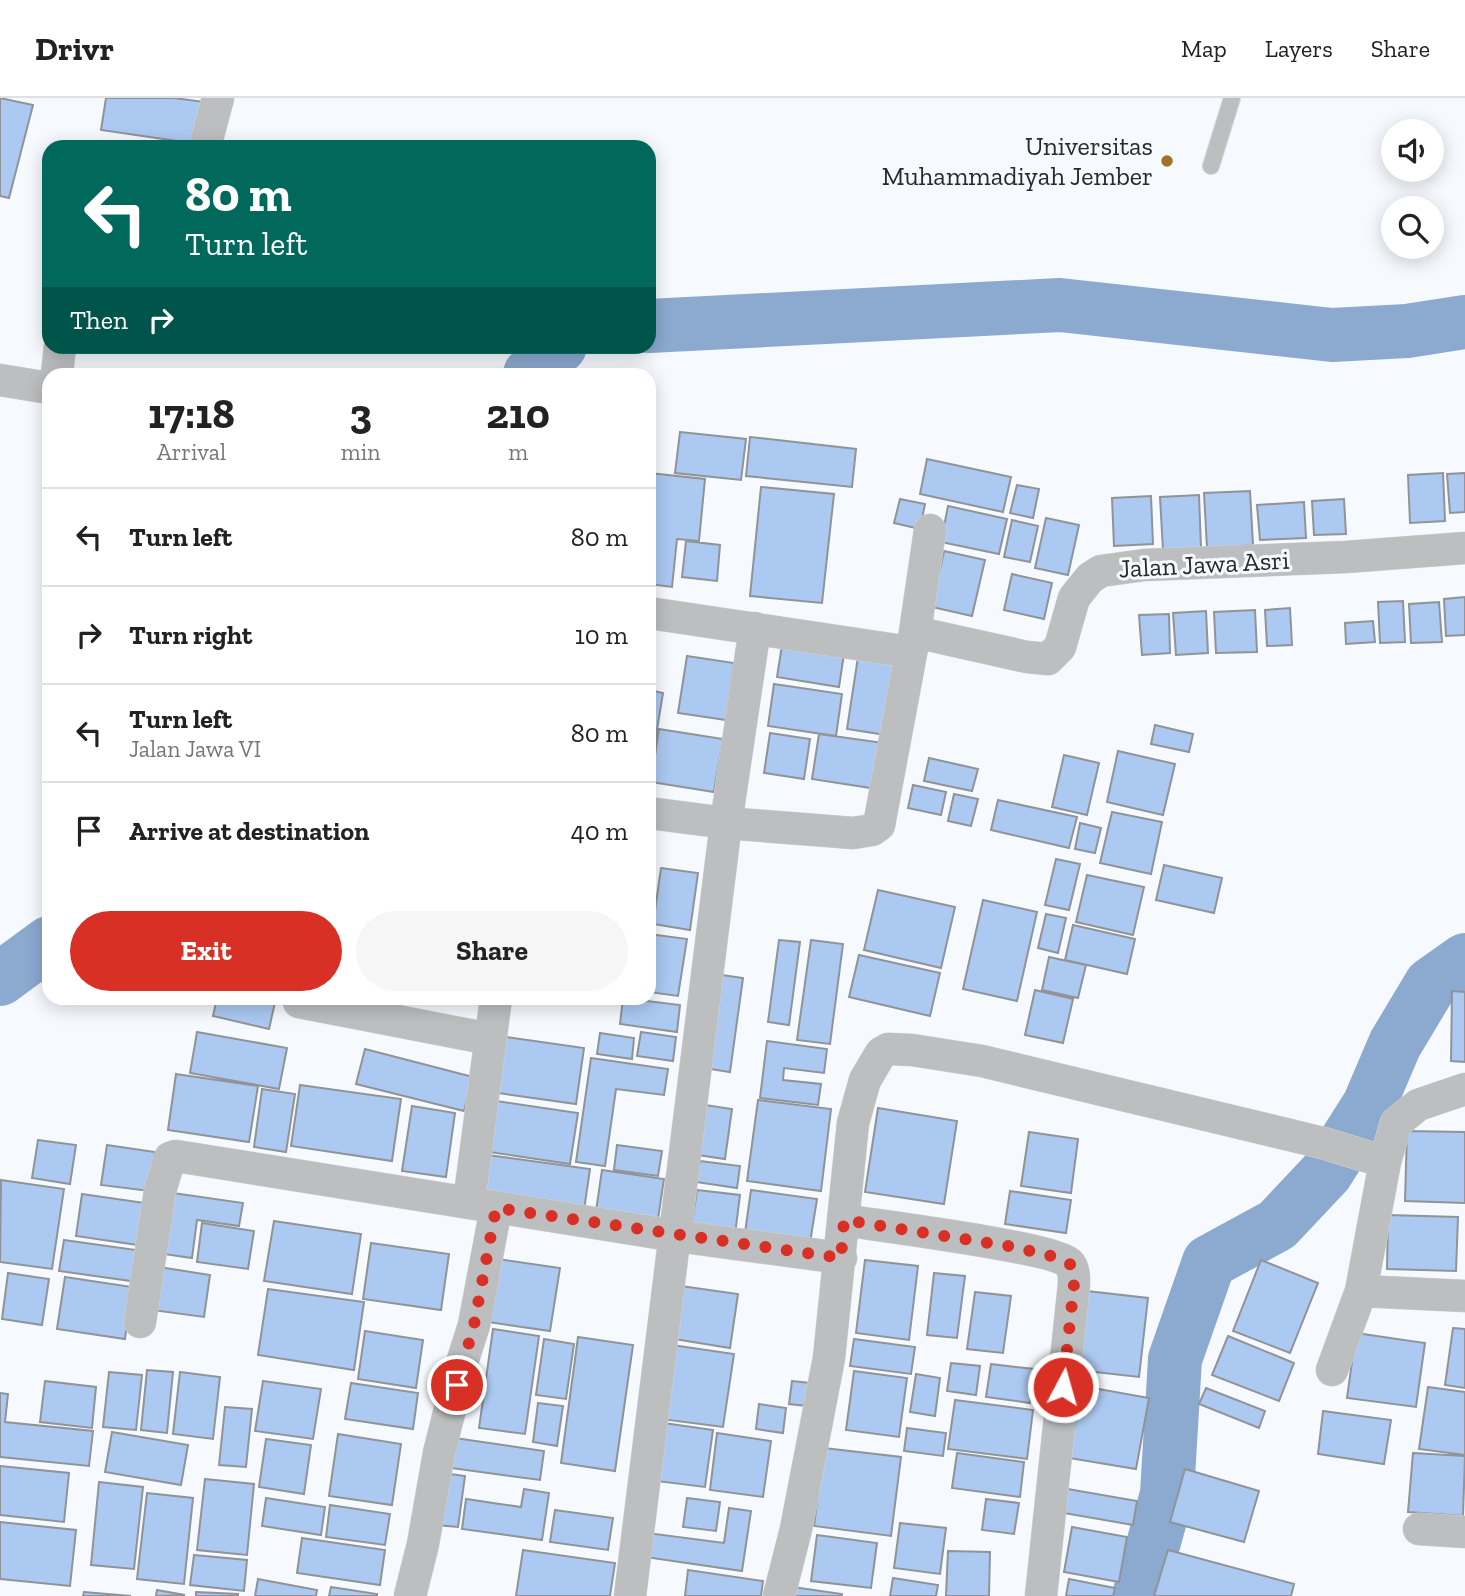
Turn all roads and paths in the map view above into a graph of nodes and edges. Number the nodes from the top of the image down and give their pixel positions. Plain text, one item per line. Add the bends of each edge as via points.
1 (218, 98) edge
2 (1232, 98) edge
3 (207, 140) edge
4 (1211, 166) dead end
5 (0, 380) edge
6 (42, 387) edge
7 (930, 530) dead end
8 (1465, 548) edge
9 (656, 614) edge
10 (755, 628) junction
11 (913, 642) junction
12 (656, 814) edge
13 (726, 823) junction
14 (314, 1005) edge
15 (495, 1005) edge
16 (490, 1039) junction
17 (1465, 1089) edge
18 (1373, 1157) junction
19 (482, 1205) junction
20 (844, 1220) junction
21 (676, 1236) junction
22 (841, 1258) junction
23 (1361, 1291) junction
24 (1465, 1296) edge
25 (140, 1322) dead end
26 (1332, 1370) dead end
27 (1419, 1528) dead end
28 (1465, 1532) edge
29 (410, 1596) edge
30 (630, 1596) edge
31 (779, 1596) edge
32 (1041, 1596) edge

1 - 3 street
2 - 4 lane
5 - 6 street
7 - 11 street
8 - 11 street, Jalan Jawa Asri via 1101,571 1074,598 1060,647 1048,659
9 - 10 street
10 - 11 street
10 - 13 street
11 - 13 street via 879,825 853,833
12 - 13 street
13 - 21 street
14 - 16 street
15 - 16 street
16 - 19 street
17 - 18 street via 1418,1105 1396,1123
18 - 20 street via 982,1061 888,1049 875,1060 865,1080 853,1123
18 - 23 street
19 - 21 street
19 - 25 street via 170,1158 160,1191
19 - 29 street via 474,1325 439,1452
20 - 22 street
20 - 32 street via 1014,1247 1055,1257 1072,1268
21 - 22 street
21 - 30 street
22 - 31 street via 829,1358
23 - 24 street
23 - 26 street
27 - 28 street

